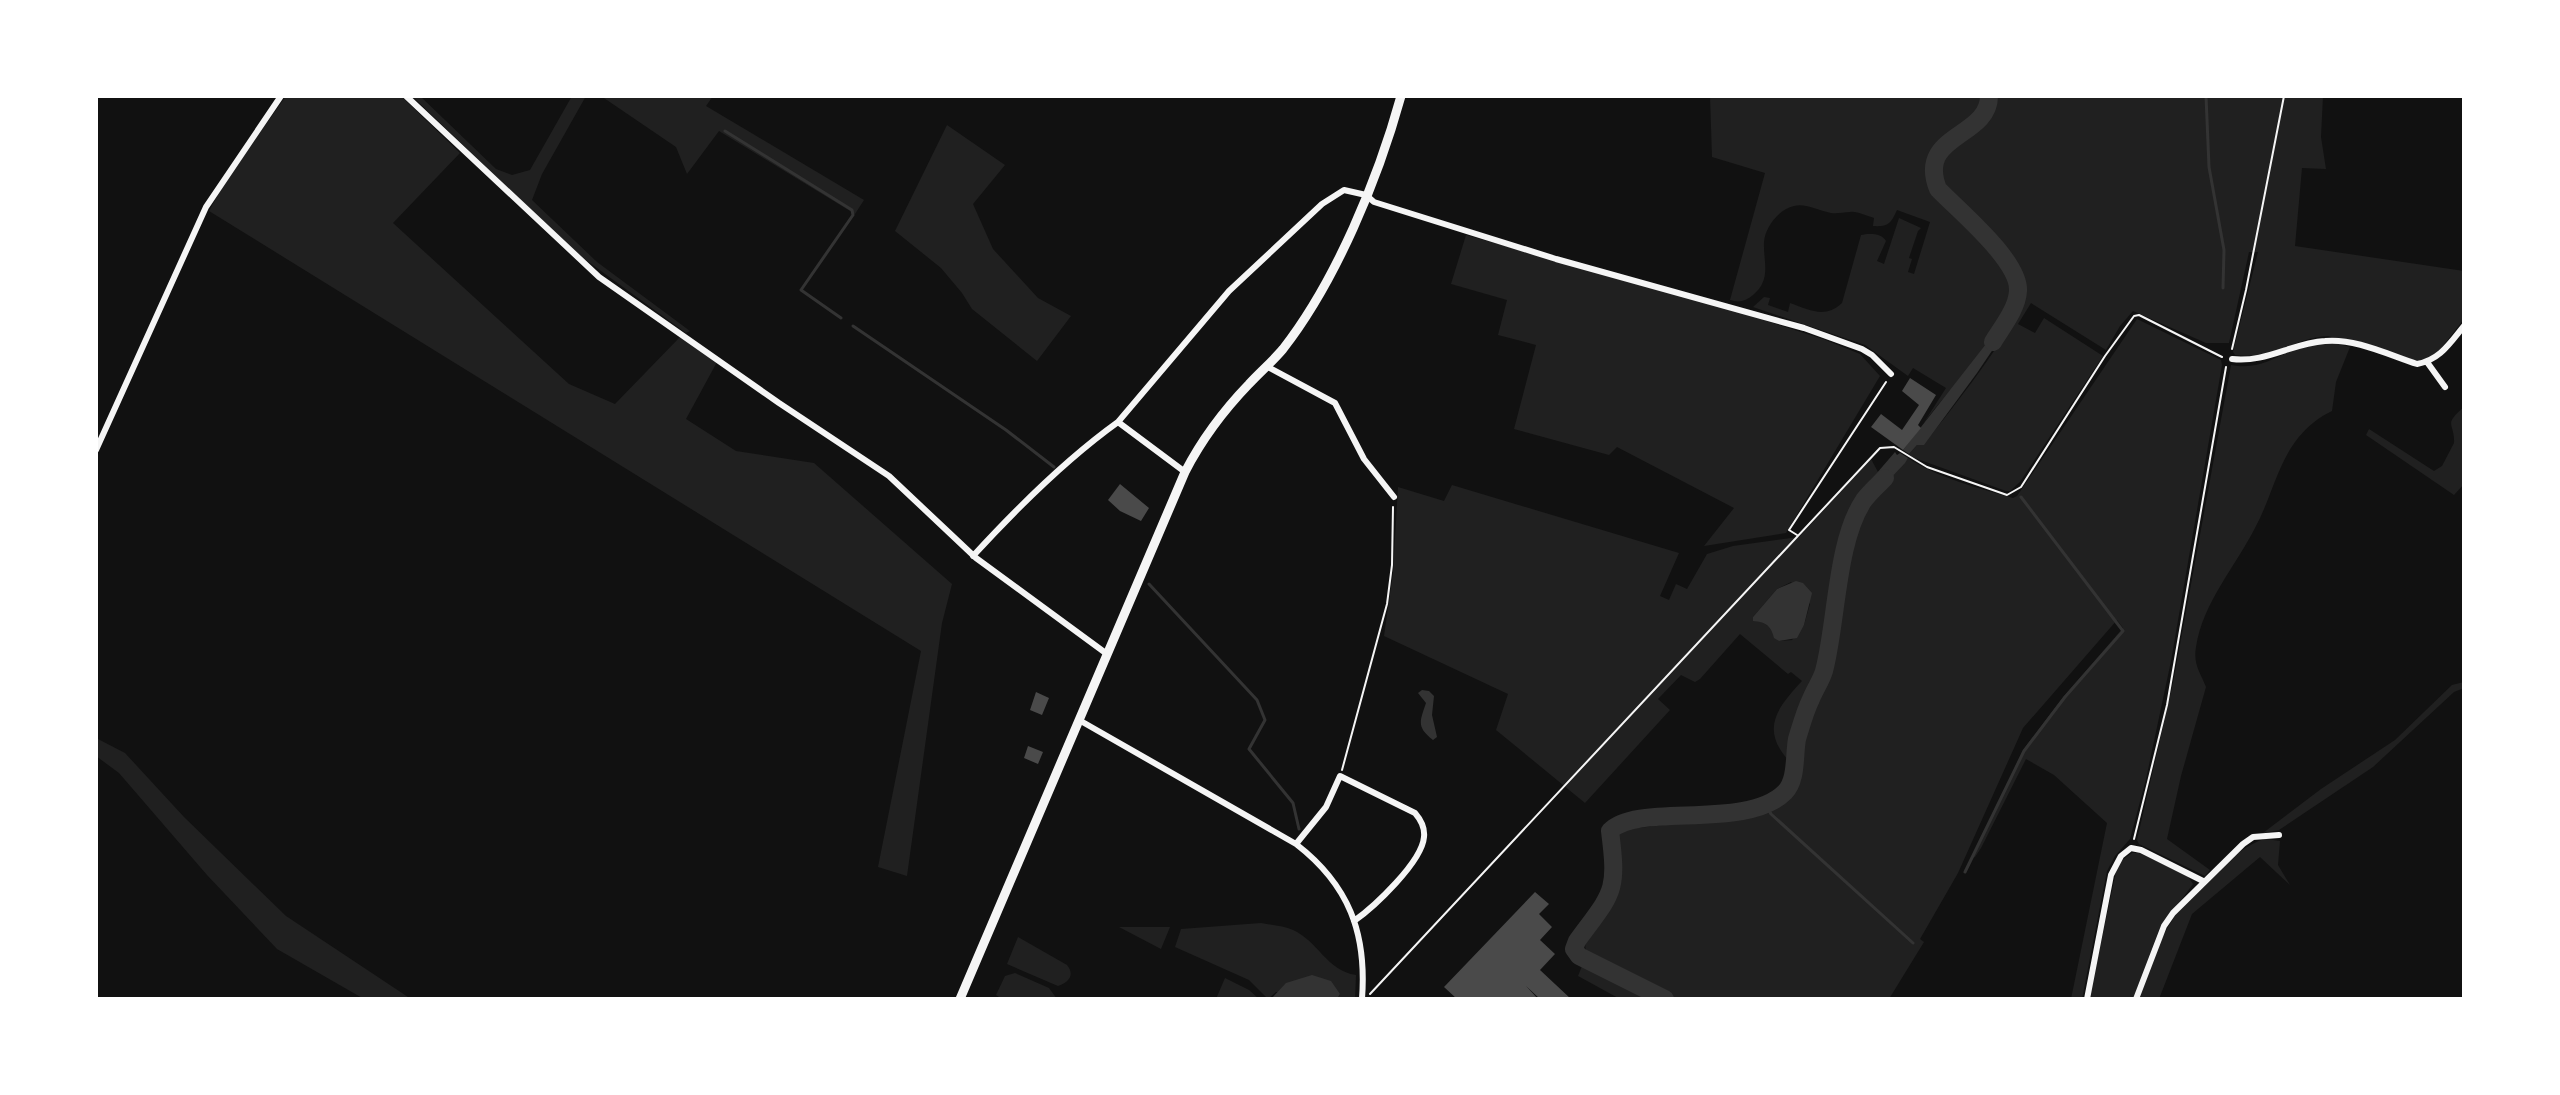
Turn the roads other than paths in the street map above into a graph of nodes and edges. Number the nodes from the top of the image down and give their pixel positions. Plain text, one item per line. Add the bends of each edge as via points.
1 (281, 96) edge
2 (406, 96) edge
3 (1401, 96) edge
4 (1366, 195) junction
5 (2464, 326) edge
6 (2230, 359) road end
7 (2427, 362) junction
8 (1266, 366) junction
9 (1891, 374) road end
10 (2445, 387) dead end
11 (1118, 422) junction
12 (96, 450) edge
13 (1185, 472) junction
14 (1394, 497) road end
15 (973, 556) junction
16 (1107, 654) junction
17 (1079, 720) junction
18 (2279, 835) dead end
19 (1296, 844) junction
20 (2203, 881) junction
21 (1354, 921) junction
22 (960, 999) edge
23 (1364, 999) edge
24 (2087, 999) edge
25 (2136, 999) edge

1 - 12 street via 206,207
2 - 15 street via 599,277 889,476
3 - 4 main road
4 - 8 main road via 1303,321
4 - 9 street via 1374,202 1556,259 1804,328 1862,349
4 - 11 street via 1352,190 1337,193 1254,267
5 - 7 street
6 - 7 street via 2260,359 2315,342 2342,340 2417,364
7 - 10 street
8 - 13 main road via 1224,411
8 - 14 street via 1335,403 1364,459
11 - 13 street
11 - 15 street
13 - 16 main road
15 - 16 street
16 - 17 main road
17 - 19 street
17 - 22 main road
18 - 20 street via 2253,837
19 - 21 street via 1335,880
19 - 21 street via 1326,807 1340,776 1415,813 1424,836 1415,858
20 - 24 street via 2141,850 2131,848 2121,856 2111,875
20 - 25 street via 2164,926
21 - 23 street via 1363,958

